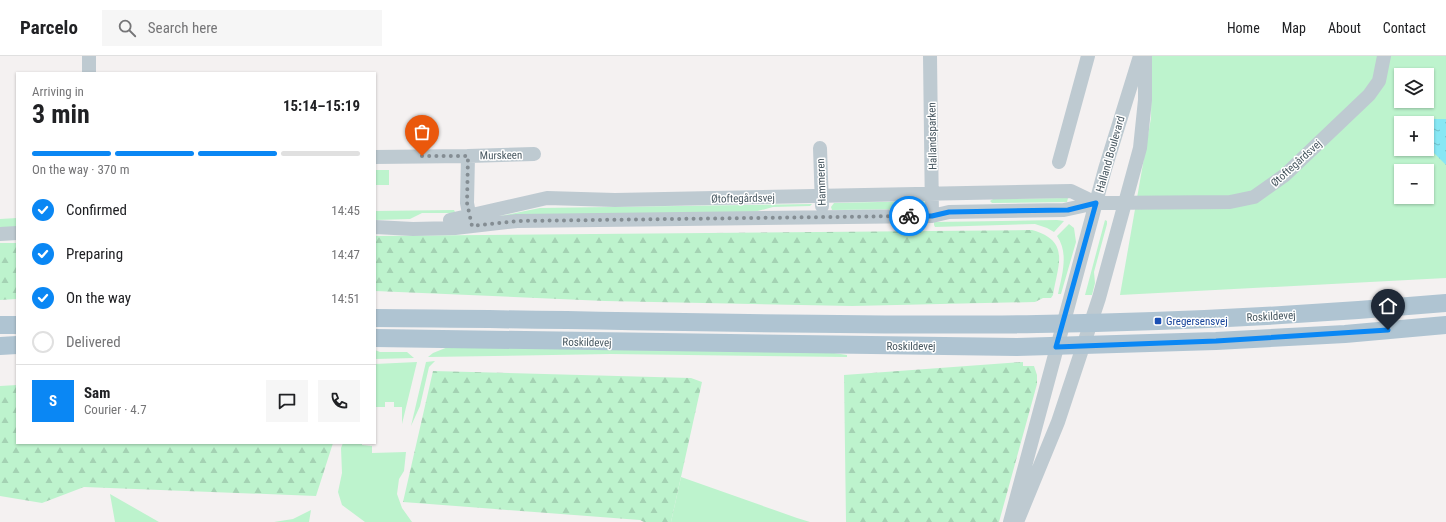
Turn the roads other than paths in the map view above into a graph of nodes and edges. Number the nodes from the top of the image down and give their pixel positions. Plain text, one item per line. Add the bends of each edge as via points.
1 (89, 56) edge
2 (930, 56) edge
3 (1088, 56) edge
4 (1140, 56) edge
5 (1145, 56) edge
6 (1384, 56) edge
7 (89, 72) edge
8 (820, 148) dead end
9 (534, 154) dead end
10 (376, 156) edge
11 (468, 156) junction
12 (1059, 162) dead end
13 (932, 194) junction
14 (822, 196) junction
15 (1096, 203) junction
16 (1125, 203) junction
17 (822, 216) junction
18 (932, 216) junction
19 (471, 221) junction
20 (376, 227) edge
21 (16, 233) edge
22 (0, 234) edge
23 (1446, 303) edge
24 (376, 318) edge
25 (1091, 322) junction
26 (1063, 323) junction
27 (0, 325) edge
28 (16, 325) edge
29 (1446, 325) edge
30 (376, 338) edge
31 (16, 345) edge
32 (0, 346) edge
33 (1083, 346) junction
34 (1056, 347) junction
35 (1010, 522) edge
36 (1017, 522) edge

1 - 7 street
2 - 13 street, Hallandsparken
3 - 12 street
4 - 15 street, Halland Boulevard
5 - 16 street, Halland Boulevard via 1145,100 1140,148
6 - 16 street, Øtoftegårdsvej via 1378,81 1369,95 1285,175 1254,197 1230,202
8 - 14 street, Hammeren
9 - 11 street, Murskeen
10 - 11 street, Murskeen
11 - 19 street, Murskeen via 467,203
13 - 14 street, Øtoftegårdsvej
13 - 15 street, Øtoftegårdsvej via 1071,191
13 - 18 street, Hallandsparken
14 - 17 street, Hammeren
14 - 19 street, Øtoftegårdsvej via 615,200 547,198
15 - 16 street, Øtoftegårdsvej
15 - 18 street, Øtoftegårdsvej via 1068,210 949,212
15 - 26 street, Halland Boulevard
16 - 25 street, Halland Boulevard
17 - 18 street, Øtoftegårdsvej
17 - 19 street, Øtoftegårdsvej
19 - 20 street, Øtoftegårdsvej via 402,223
21 - 22 street
23 - 25 main road, Roskildevej via 1343,312
24 - 26 main road, Roskildevej
25 - 26 main road, Roskildevej
25 - 33 street
26 - 34 street, Halland Boulevard
27 - 28 main road
29 - 33 main road, Roskildevej via 1307,336
30 - 34 main road, Roskildevej
31 - 32 main road
33 - 34 main road, Roskildevej
33 - 36 street via 1058,422
34 - 35 street

